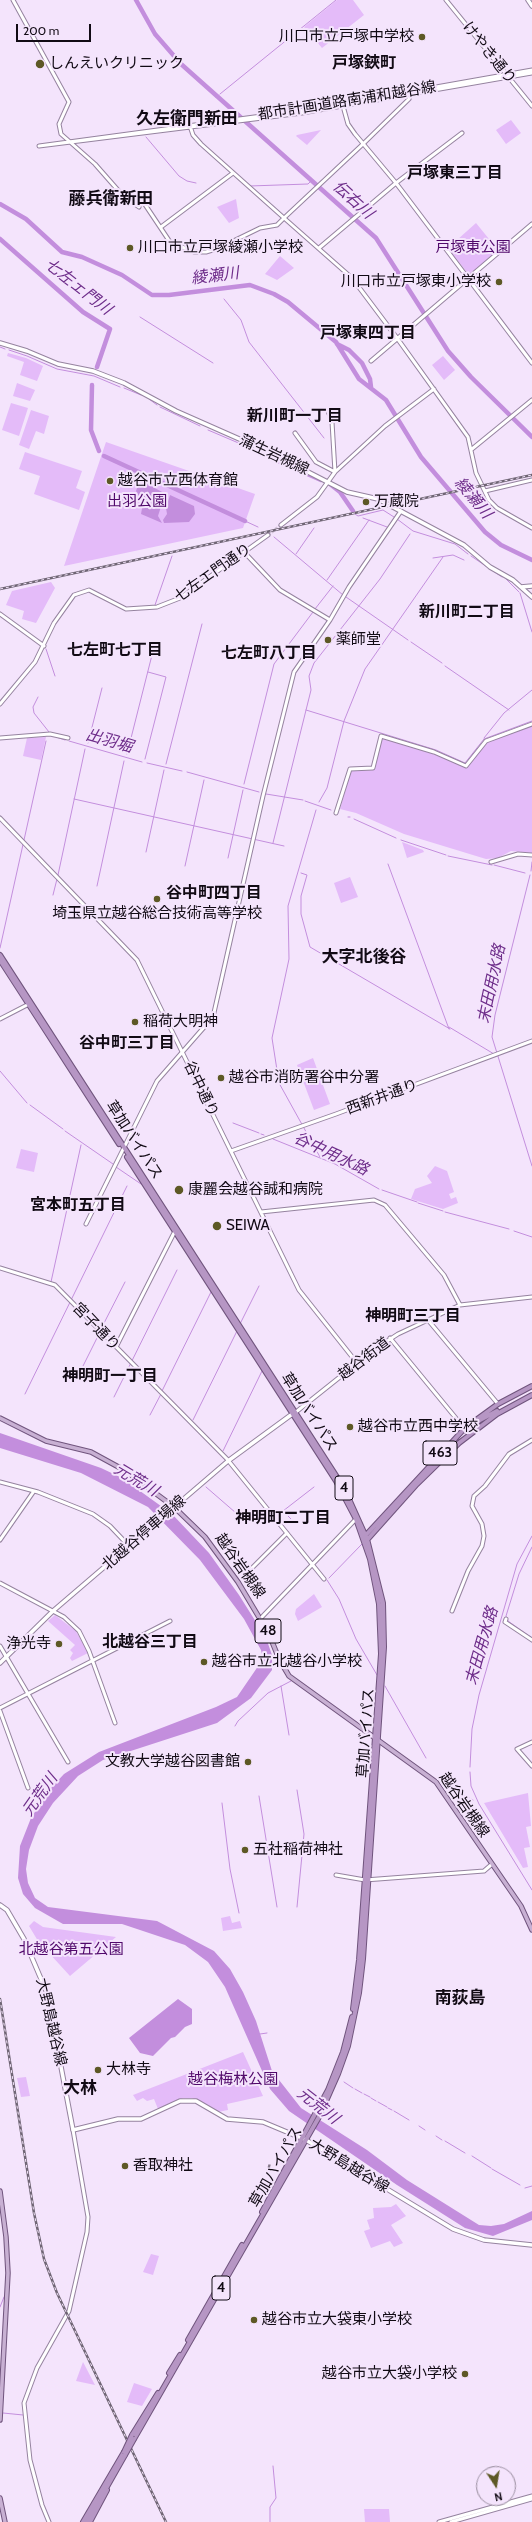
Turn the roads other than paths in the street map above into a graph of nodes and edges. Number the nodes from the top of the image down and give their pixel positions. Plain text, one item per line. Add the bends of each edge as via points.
1 (13, 0) edge
2 (446, 0) edge
3 (528, 0) edge
4 (532, 6) edge
5 (532, 70) edge
6 (532, 73) edge
7 (506, 74) junction
8 (509, 78) junction
9 (411, 94) junction
10 (343, 105) junction
11 (532, 106) edge
12 (190, 126) junction
13 (462, 133) dead end
14 (66, 141) junction
15 (70, 143) junction
16 (363, 144) junction
17 (233, 173) junction
18 (396, 183) junction
19 (142, 200) dead end
20 (139, 207) dead end
21 (284, 218) junction
22 (532, 224) edge
23 (161, 227) junction
24 (319, 248) junction
25 (468, 278) junction
26 (397, 338) junction
27 (0, 343) edge
28 (371, 361) dead end
29 (532, 362) edge
30 (434, 389) junction
31 (532, 400) edge
32 (328, 410) dead end
33 (295, 433) dead end
34 (472, 449) junction
35 (335, 472) junction
36 (532, 480) edge
37 (329, 481) junction
38 (485, 491) junction
39 (401, 511) junction
40 (280, 525) tunnel mouth
41 (532, 528) edge
42 (268, 535) tunnel mouth
43 (244, 552) junction
44 (532, 586) edge
45 (521, 587) junction
46 (532, 597) edge
47 (0, 614) edge
48 (330, 620) junction
49 (45, 644) junction
50 (0, 704) edge
51 (532, 724) edge
52 (0, 738) edge
53 (68, 738) dead end
54 (336, 813) dead end
55 (0, 818) edge
56 (532, 855) edge
57 (491, 862) dead end
58 (0, 955) edge
59 (0, 960) edge
60 (30, 1004) junction
61 (0, 1019) edge
62 (532, 1041) edge
63 (183, 1053) junction
64 (123, 1149) junction
65 (231, 1150) junction
66 (261, 1212) junction
67 (86, 1224) dead end
68 (175, 1231) junction
69 (0, 1268) edge
70 (532, 1297) edge
71 (460, 1306) junction
72 (428, 1320) junction
73 (390, 1338) junction
74 (116, 1347) junction
75 (357, 1363) junction
76 (532, 1386) edge
77 (532, 1395) edge
78 (498, 1404) junction
79 (294, 1413) junction
80 (0, 1418) edge
81 (467, 1431) junction
82 (532, 1440) edge
83 (228, 1460) junction
84 (0, 1482) edge
85 (34, 1491) junction
86 (173, 1508) junction
87 (356, 1519) junction
88 (287, 1533) junction
89 (366, 1538) junction
90 (0, 1540) edge
91 (130, 1546) junction
92 (312, 1565) junction
93 (243, 1577) dead end
94 (324, 1579) dead end
95 (0, 1583) edge
96 (53, 1611) junction
97 (452, 1611) dead end
98 (260, 1619) junction
99 (506, 1619) dead end
100 (170, 1621) dead end
101 (532, 1640) edge
102 (0, 1646) edge
103 (6, 1657) junction
104 (93, 1661) junction
105 (0, 1663) edge
106 (28, 1694) junction
107 (0, 1709) edge
108 (115, 1723) dead end
109 (377, 1738) junction
110 (532, 1742) edge
111 (68, 1762) dead end
112 (532, 1766) edge
113 (28, 1788) dead end
114 (491, 1865) junction
115 (336, 1875) dead end
116 (367, 1880) junction
117 (0, 1905) edge
118 (532, 1930) edge
119 (73, 2130) junction
120 (305, 2138) junction
121 (0, 2191) edge
122 (532, 2245) edge
123 (0, 2420) edge
124 (106, 2485) junction
125 (532, 2496) edge
126 (0, 2498) edge
127 (532, 2499) edge
128 (5, 2522) edge
129 (49, 2522) edge
130 (80, 2522) edge
131 (83, 2522) edge
132 (87, 2522) edge
133 (90, 2522) edge
134 (439, 2522) edge
135 (451, 2522) edge

1 - 14 street via 69,102 59,128
2 - 7 street, けやき通り
3 - 4 main road
5 - 7 street, 都市計画道路南浦和越谷線
6 - 8 street, 都市計画道路南浦和越谷線
7 - 8 street, けやき通り
7 - 10 street, 都市計画道路南浦和越谷線
8 - 9 street, 都市計画道路南浦和越谷線
8 - 11 street, けやき通り
9 - 10 street, 都市計画道路南浦和越谷線
9 - 16 street via 409,99
10 - 12 street, 都市計画道路南浦和越谷線
10 - 16 street via 350,127
12 - 14 street, 都市計画道路南浦和越谷線
12 - 15 street, 都市計画道路南浦和越谷線
12 - 17 street via 201,144
13 - 18 street
14 - 15 street
14 - 15 street, 都市計画道路南浦和越谷線 via 39,146
15 - 20 street via 95,164 124,197
16 - 18 street
16 - 21 street
17 - 21 street
17 - 23 street
18 - 24 street
18 - 25 street
19 - 23 street
21 - 23 street via 277,225 260,228 219,248 199,253 177,247 170,242
21 - 24 street
22 - 25 street
24 - 26 street via 352,278
25 - 26 street
25 - 29 street
26 - 28 street
26 - 30 street
27 - 37 main road, 蒲生岩槻線 via 58,364 94,371 124,383 176,411
30 - 34 street via 468,437
30 - 35 street via 388,424
31 - 34 street
32 - 35 street via 332,422
33 - 35 street via 316,462
34 - 38 street via 476,473
35 - 37 street
36 - 38 street
37 - 39 main road, 蒲生岩槻線 via 348,492 378,499
37 - 40 street via 312,502
38 - 41 street via 497,508
39 - 45 main road, 蒲生岩槻線 via 459,542
39 - 48 street via 346,591
42 - 43 street, 七左エ門通り
43 - 48 street via 280,590
43 - 49 street, 七左エ門通り via 180,598 157,608 132,610 120,607 90,590 77,593 54,623
44 - 45 main road
45 - 46 main road, 蒲生岩槻線
47 - 49 street
48 - 63 street via 294,674 264,792 215,1014
49 - 50 street, 七左エ門通り via 32,666
51 - 54 street via 486,741 466,766 434,752 381,736 373,768 350,769
52 - 53 street via 50,734
55 - 63 street, 谷中通り via 135,957
56 - 57 street via 518,854
58 - 60 highway, 草加バイパス / 4
59 - 60 highway, 草加バイパス / 4
60 - 61 street
60 - 64 highway, 草加バイパス / 4
62 - 65 street, 西新井通り
63 - 64 street via 157,1081
63 - 65 street, 谷中通り
64 - 67 street
64 - 68 highway, 草加バイパス / 4
64 - 79 highway, 草加バイパス / 4
65 - 66 street, 谷中通り
66 - 71 street via 374,1200 385,1205 444,1275
66 - 75 street, 谷中通り via 300,1293
68 - 74 street
68 - 79 highway, 草加バイパス / 4
69 - 74 street, 宮子通り via 55,1285
70 - 71 street, 越谷街道
71 - 72 street, 越谷街道
72 - 73 street, 越谷街道
72 - 78 street
73 - 75 street, 越谷街道
73 - 81 street
74 - 83 street, 宮子通り
75 - 79 street, 越谷街道
76 - 78 highway, 463
77 - 81 highway via 480,1420
78 - 81 highway, 463
79 - 83 main road, 北越谷停車場線
79 - 87 highway, 草加バイパス / 4
79 - 89 highway, 草加バイパス / 4 via 344,1488
80 - 86 main road, 越谷岩槻線 / 48 via 46,1441 91,1452 124,1470
81 - 89 highway, 463
81 - 89 highway, 463
82 - 97 street via 509,1454 485,1486 474,1496 472,1506 482,1524 484,1536 482,1546 468,1571
83 - 86 main road, 北越谷停車場線
83 - 88 street, 宮子通り
84 - 85 street
85 - 90 street
85 - 91 street via 93,1514 110,1526
86 - 91 main road, 北越谷停車場線
86 - 98 main road, 越谷岩槻線 / 48 via 212,1546
87 - 89 highway, 草加バイパス / 4
87 - 92 street
88 - 92 street, 宮子通り
88 - 93 street
89 - 109 highway, 草加バイパス / 4 via 377,1588 381,1629
91 - 96 main road, 北越谷停車場線
92 - 94 street, 宮子通り
92 - 98 street
95 - 96 street
96 - 103 main road, 北越谷停車場線
96 - 104 street via 79,1631
98 - 109 main road, 越谷岩槻線 / 48 via 289,1676
99 - 101 street via 505,1622
100 - 104 street
102 - 103 street
103 - 105 main road, 北越谷停車場線
103 - 106 street
104 - 106 street
104 - 108 street
106 - 107 street
106 - 111 street
107 - 113 street
109 - 114 main road, 越谷岩槻線 / 48 via 436,1782
109 - 116 highway, 草加バイパス / 4
110 - 112 street via 517,1749
114 - 116 street via 484,1870
114 - 118 main road, 越谷岩槻線 / 48 via 521,1906
115 - 116 street
116 - 120 highway, 草加バイパス / 4 via 359,1993 352,2032 338,2074
117 - 119 main road, 大野島越谷線 via 7,1910 24,1939 47,1993
119 - 120 main road, 大野島越谷線 via 118,2119 141,2118 175,2102 192,2100 227,2119 263,2122
119 - 129 street via 88,2217 86,2238 69,2311 37,2368 24,2403 31,2467
120 - 122 main road, 大野島越谷線 via 453,2230 484,2240
120 - 124 highway, 草加バイパス / 4, bridge
121 - 123 main road via 8,2273
124 - 130 highway, 4
124 - 131 highway, 4
124 - 132 highway, 4
124 - 133 highway, 4 via 106,2494
125 - 134 street
126 - 128 main road
127 - 135 street

